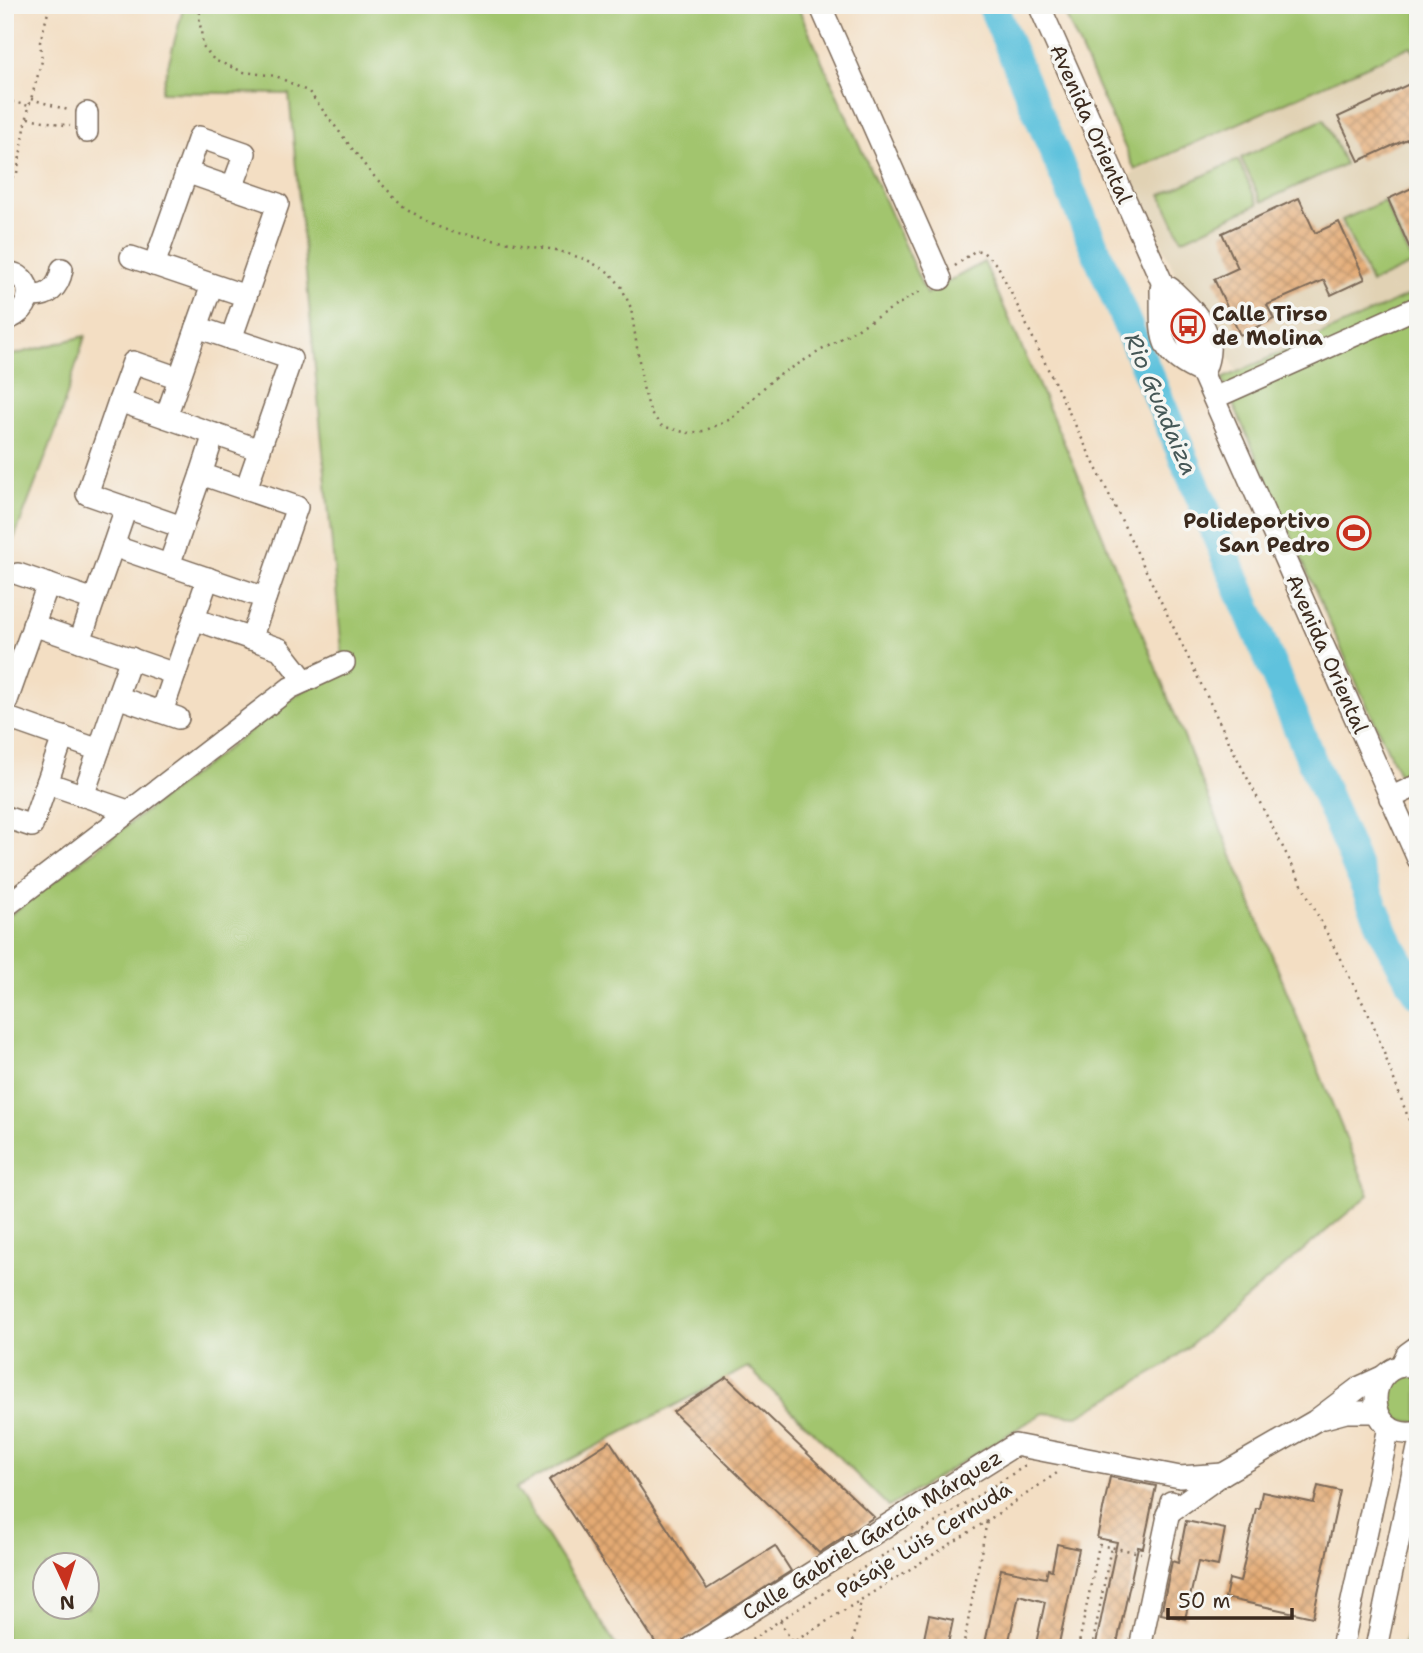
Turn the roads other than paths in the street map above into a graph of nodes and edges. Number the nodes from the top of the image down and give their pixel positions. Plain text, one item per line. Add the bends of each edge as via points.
1 (820, 5) edge
2 (1039, 5) edge
3 (186, 172) junction
4 (233, 188) junction
5 (131, 257) dead end
6 (154, 265) junction
7 (62, 269) dead end
8 (5, 272) edge
9 (940, 279) road end
10 (212, 285) junction
11 (29, 295) junction
12 (246, 296) junction
13 (1418, 307) edge
14 (5, 320) edge
15 (197, 327) junction
16 (231, 339) junction
17 (179, 378) junction
18 (1214, 398) junction
19 (119, 401) junction
20 (166, 417) junction
21 (215, 434) junction
22 (260, 450) junction
23 (201, 474) junction
24 (246, 489) junction
25 (126, 508) junction
26 (182, 527) junction
27 (113, 546) junction
28 (169, 565) junction
29 (18, 574) dead end
30 (208, 578) junction
31 (48, 584) junction
32 (265, 598) junction
33 (94, 600) junction
34 (194, 619) junction
35 (33, 625) junction
36 (251, 639) junction
37 (80, 641) junction
38 (131, 658) junction
39 (344, 663) dead end
40 (175, 674) junction
41 (305, 681) junction
42 (117, 697) junction
43 (5, 706) edge
44 (5, 718) edge
45 (62, 737) junction
46 (99, 750) junction
47 (47, 783) junction
48 (1418, 785) edge
49 (83, 796) junction
50 (1390, 798) junction
51 (128, 811) junction
52 (5, 817) edge
53 (1418, 859) edge
54 (5, 907) edge
55 (1418, 1346) edge
56 (1401, 1369) edge
57 (1383, 1420) junction
58 (1315, 1421) junction
59 (1418, 1432) edge
60 (1418, 1448) edge
61 (1223, 1474) junction
62 (1180, 1477) junction
63 (1167, 1514) junction
64 (692, 1648) edge
65 (1140, 1648) edge
66 (1342, 1648) edge
67 (1376, 1648) edge

1 - 9 street
2 - 18 street, Avenida Oriental
3 - 4 street
3 - 4 street via 199,137 245,153
3 - 6 street
4 - 12 street via 278,204
5 - 6 street
6 - 10 street
7 - 11 street via 50,293
8 - 11 street via 23,280
10 - 12 street
10 - 15 street
11 - 14 street via 23,311
12 - 16 street
13 - 18 street
15 - 16 street
15 - 17 street
16 - 22 street via 291,359
17 - 19 street via 133,362
17 - 20 street
18 - 50 street, Avenida Oriental
19 - 20 street
19 - 25 street via 87,494
20 - 21 street
21 - 22 street
21 - 23 street
22 - 24 street
23 - 24 street
23 - 26 street
24 - 32 street via 297,507
25 - 26 street
25 - 27 street
26 - 28 street
27 - 28 street
27 - 33 street
28 - 30 street
29 - 31 street
30 - 32 street
30 - 34 street
31 - 33 street
31 - 35 street
32 - 36 street
33 - 37 street
34 - 36 street
34 - 40 street
35 - 37 street
35 - 43 street
36 - 41 street via 280,649
37 - 38 street
38 - 40 street
38 - 42 street
39 - 41 street
40 - 42 street via 170,715
41 - 51 street
42 - 46 street
44 - 45 street
45 - 46 street
45 - 47 street
46 - 49 street
47 - 49 street
47 - 52 street via 32,826
48 - 50 street
49 - 51 street
50 - 53 street, Avenida Oriental
51 - 54 street
55 - 56 street via 1407,1354
56 - 57 street via 1376,1393
56 - 58 street via 1360,1387
57 - 58 street via 1346,1412
57 - 59 street via 1405,1433
57 - 66 street
58 - 61 street
60 - 67 street
61 - 62 street, Calle Gabriel García Márquez
61 - 63 street
62 - 63 street
62 - 64 street, Calle Gabriel García Márquez via 1015,1445
63 - 65 street

